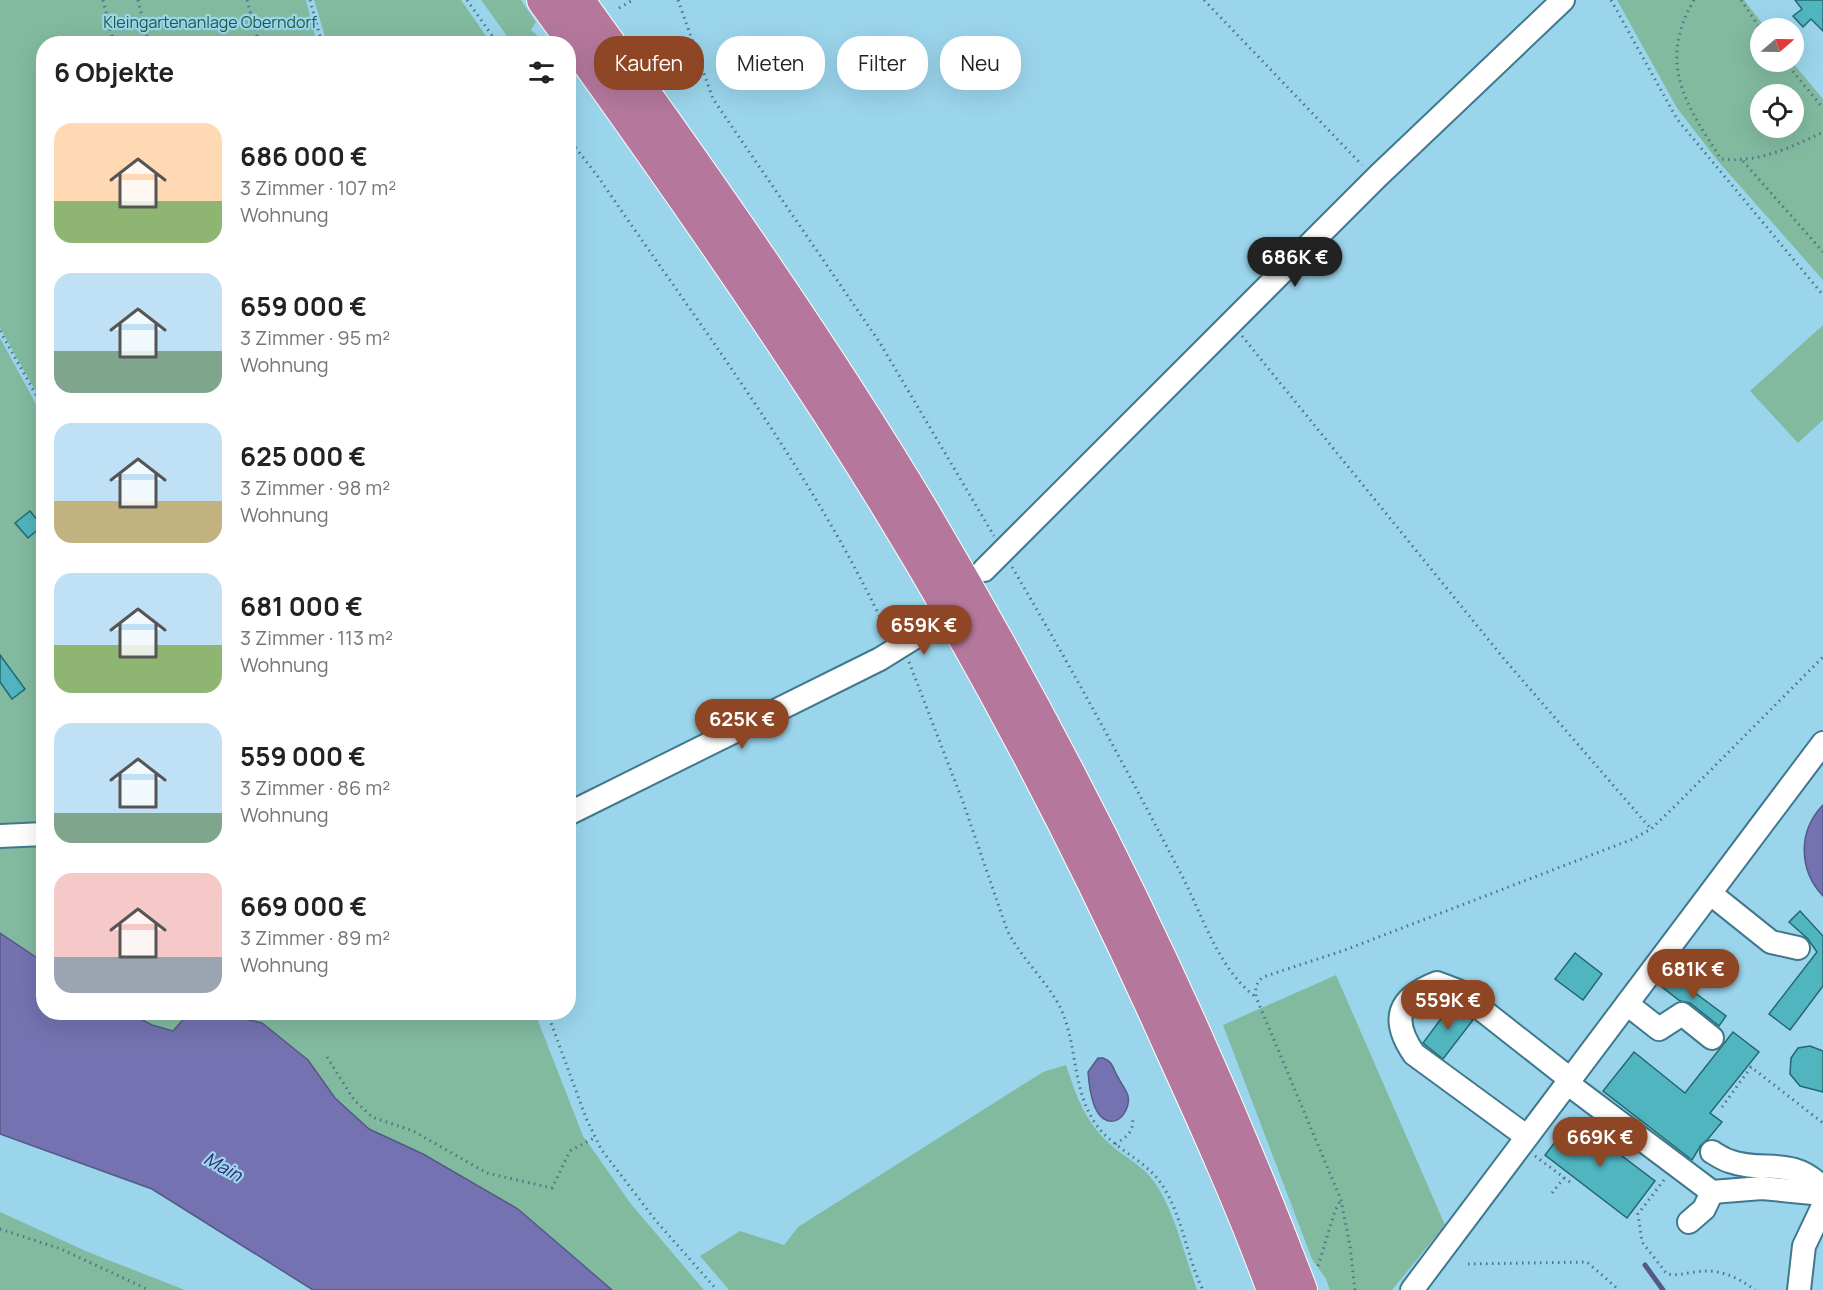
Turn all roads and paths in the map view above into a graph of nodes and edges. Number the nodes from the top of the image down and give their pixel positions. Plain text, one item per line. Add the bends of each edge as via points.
1 (103, 0) edge
2 (138, 0) edge
3 (247, 0) edge
4 (310, 0) edge
5 (467, 0) edge
6 (543, 0) edge
7 (578, 0) edge
8 (633, 0) edge
9 (678, 0) edge
10 (1204, 0) edge
11 (1563, 0) edge
12 (1611, 0) edge
13 (1694, 0) edge
14 (1741, 0) edge
15 (619, 8) dead end
16 (1753, 18) edge
17 (112, 36) edge
18 (147, 36) edge
19 (257, 36) edge
20 (320, 36) edge
21 (492, 36) edge
22 (569, 36) edge
23 (576, 45) edge
24 (1793, 72) edge
25 (1823, 108) edge
26 (1823, 132) edge
27 (576, 148) edge
28 (1743, 161) junction
29 (1378, 176) junction
30 (1823, 252) edge
31 (1823, 295) edge
32 (1232, 323) junction
33 (0, 331) edge
34 (36, 395) edge
35 (1003, 552) junction
36 (984, 570) dead end
37 (930, 628) dead end
38 (899, 648) junction
39 (1823, 657) edge
40 (1823, 743) edge
41 (576, 810) edge
42 (1651, 829) junction
43 (36, 834) edge
44 (0, 836) edge
45 (1711, 894) junction
46 (1798, 948) dead end
47 (1256, 997) junction
48 (1627, 1004) junction
49 (550, 1020) edge
50 (1712, 1038) dead end
51 (327, 1057) dead end
52 (1568, 1081) junction
53 (1722, 1107) dead end
54 (1132, 1116) dead end
55 (1823, 1124) edge
56 (594, 1138) junction
57 (1523, 1141) junction
58 (1115, 1144) junction
59 (1712, 1152) dead end
60 (1676, 1165) junction
61 (1564, 1178) junction
62 (1570, 1182) dead end
63 (1823, 1188) edge
64 (1713, 1192) junction
65 (1552, 1193) dead end
66 (1823, 1194) edge
67 (1341, 1200) junction
68 (1823, 1206) edge
69 (1689, 1221) dead end
70 (0, 1229) edge
71 (1468, 1264) dead end
72 (1291, 1280) edge
73 (149, 1290) edge
74 (717, 1290) edge
75 (1203, 1290) edge
76 (1355, 1290) edge
77 (1412, 1290) edge
78 (1619, 1290) edge
79 (1755, 1290) edge
80 (1799, 1290) edge

1 - 17 path
2 - 18 path
3 - 19 path
4 - 20 path
5 - 21 path
6 - 22 highway
7 - 72 highway via 843,385 980,609 1129,892 1225,1102
8 - 15 path
9 - 35 path via 713,99 880,344
10 - 29 path via 1363,167
11 - 29 street
12 - 31 path via 1677,119
13 - 28 path via 1679,38 1675,62 1682,92 1721,159
14 - 16 path
23 - 72 highway via 646,142 828,412 965,640 1081,856 1203,1118
24 - 25 path
26 - 28 path via 1789,149
27 - 38 path via 784,450 836,532
28 - 30 path
29 - 32 street
32 - 35 street
32 - 42 path via 1505,660
33 - 34 path
35 - 36 street
35 - 47 path via 1073,671 1230,972
37 - 38 street
38 - 41 street
38 - 58 path via 963,802 999,911 1015,946 1059,1006 1083,1100 1095,1124
39 - 42 path
40 - 45 street
42 - 47 path via 1346,950 1263,977 1255,988
43 - 44 street
45 - 46 street via 1771,942
45 - 48 street
47 - 67 path
48 - 50 street via 1659,1029 1682,1014
48 - 52 street
49 - 56 path
51 - 56 path via 354,1100 372,1117 413,1131 487,1173 552,1188 570,1151
52 - 57 street
52 - 57 street via 1458,991 1437,983 1421,989 1404,1004 1402,1036 1414,1054
52 - 60 street
53 - 55 path via 1751,1067
54 - 58 path via 1130,1134
56 - 74 path via 656,1221
57 - 61 path
57 - 77 street
58 - 75 path via 1139,1159 1164,1188
59 - 63 street via 1730,1161 1785,1166 1811,1176
60 - 64 street
60 - 79 path via 1638,1214 1642,1242 1667,1274 1716,1271
61 - 62 path
61 - 65 path
64 - 66 street via 1762,1188
64 - 69 street via 1704,1209
67 - 72 path via 1328,1234
67 - 76 path
68 - 80 street via 1804,1245
70 - 73 path via 62,1249
71 - 78 path via 1587,1262

